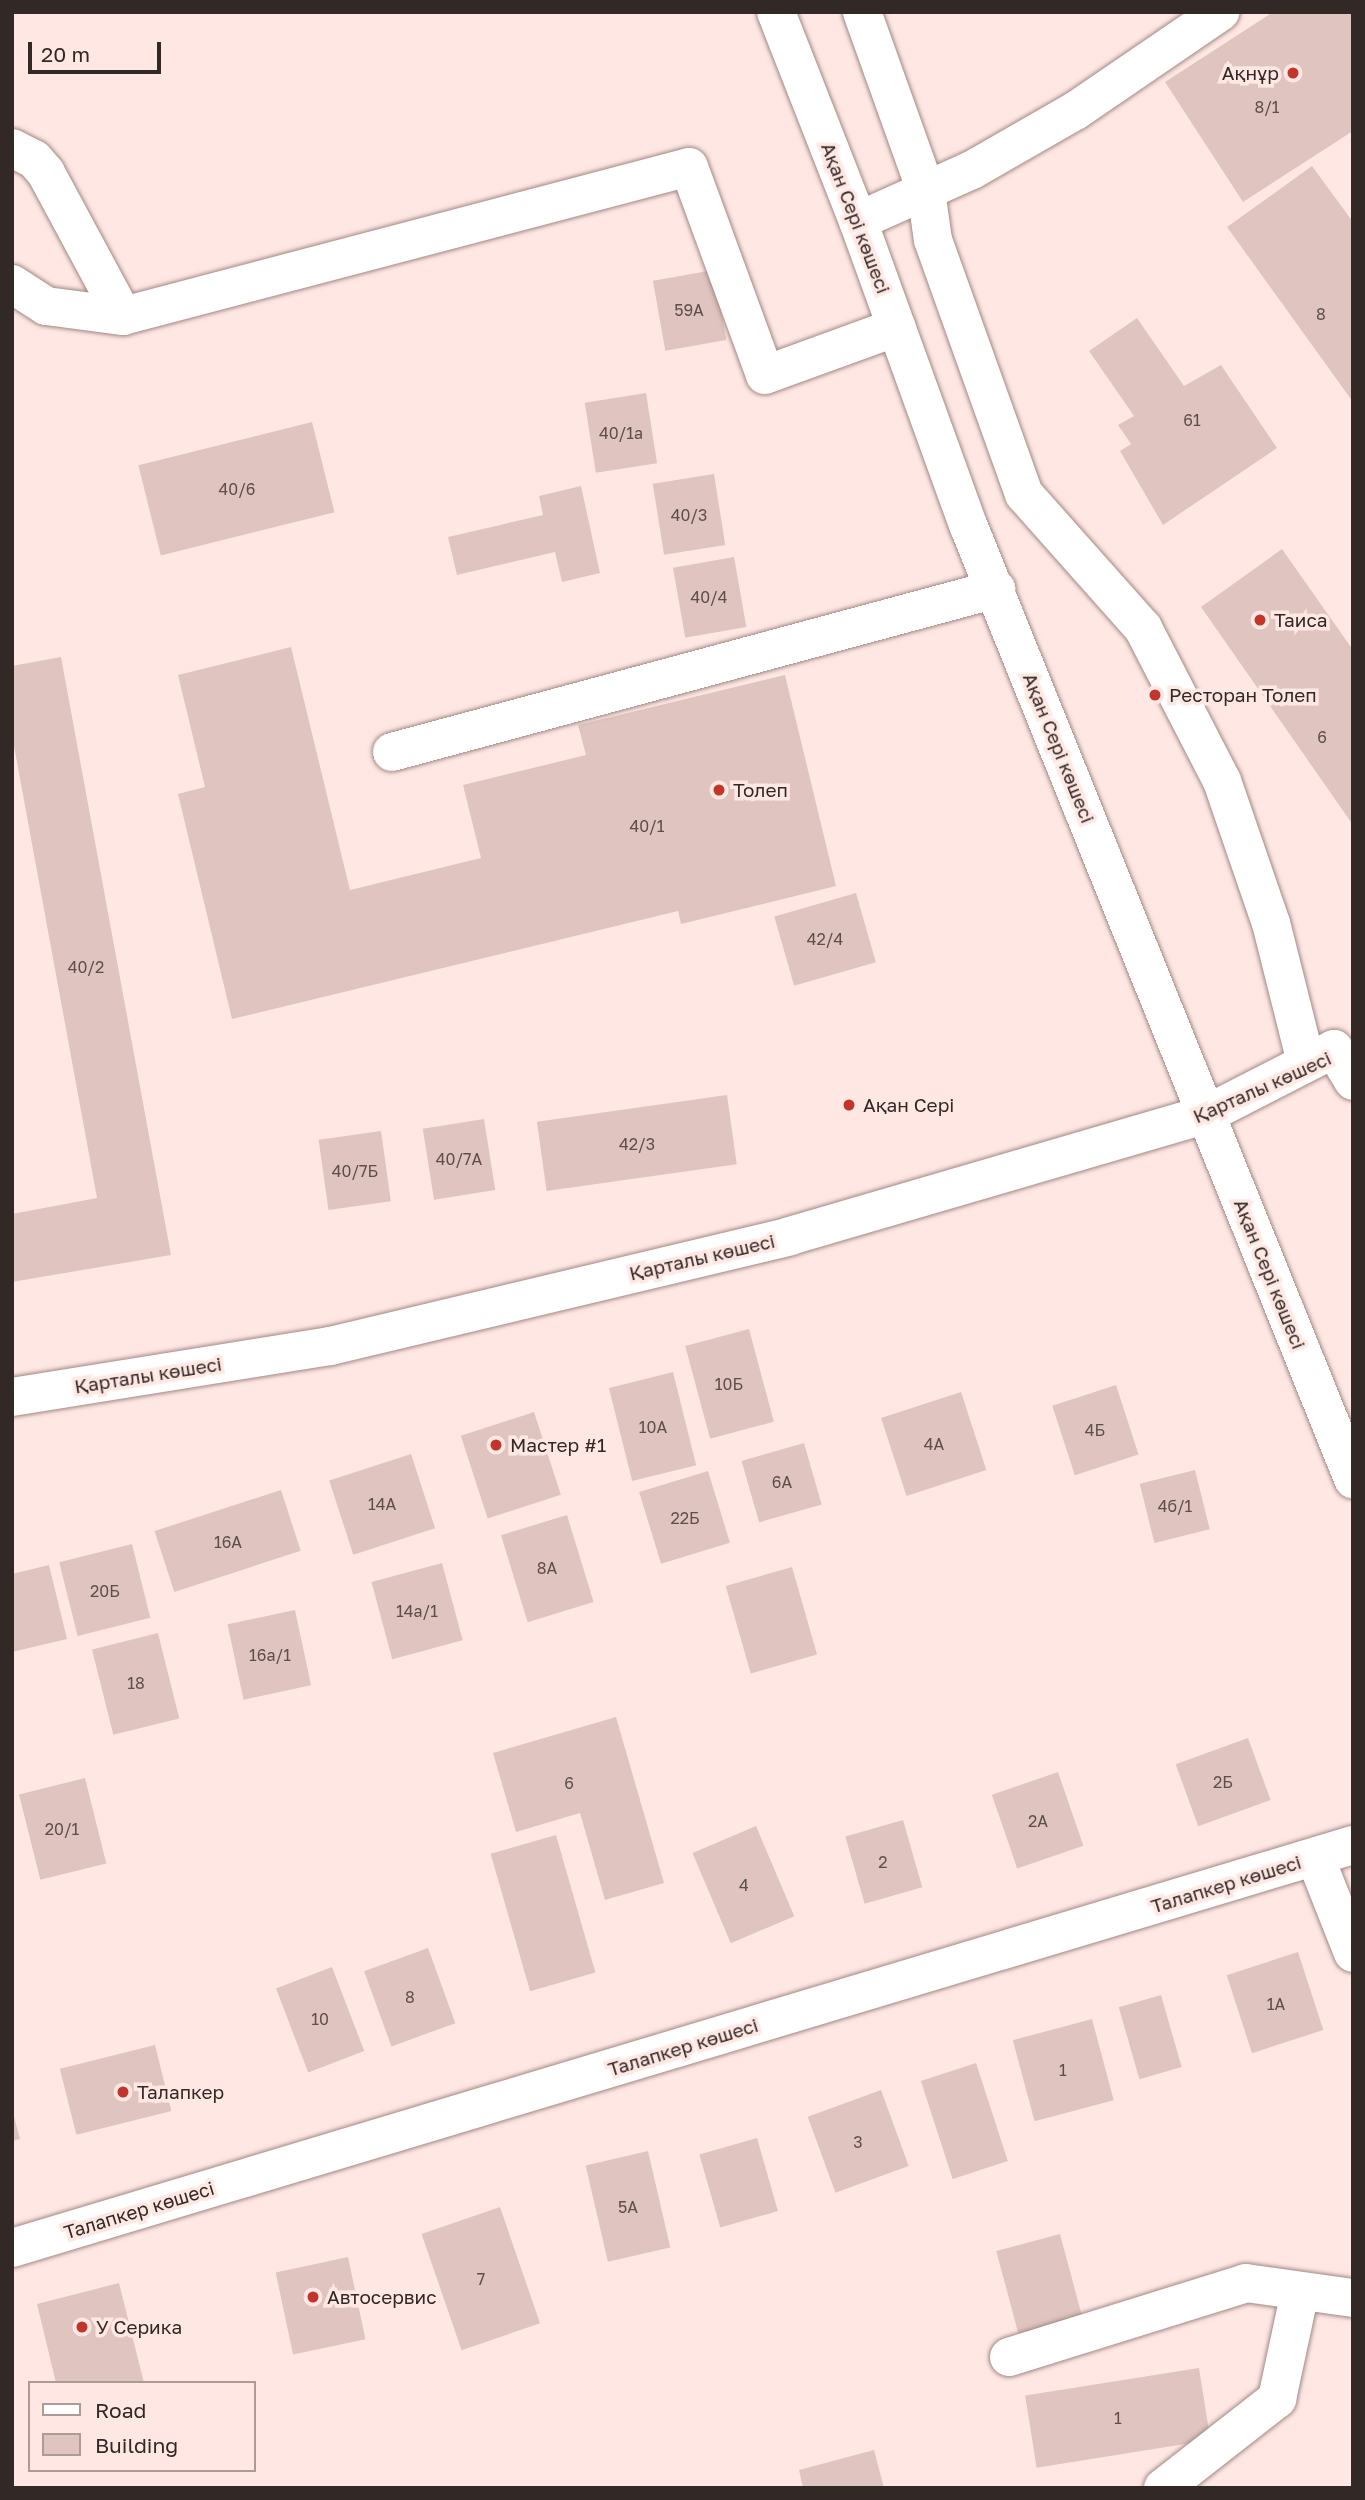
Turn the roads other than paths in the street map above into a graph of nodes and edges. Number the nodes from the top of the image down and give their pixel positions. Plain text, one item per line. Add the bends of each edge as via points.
1 (776, 12) edge
2 (862, 12) edge
3 (1220, 12) edge
4 (12, 148) edge
5 (926, 191) junction
6 (858, 221) junction
7 (12, 284) edge
8 (123, 316) junction
9 (897, 327) junction
10 (996, 589) junction
11 (392, 752) dead end
12 (1337, 1057) edge
13 (1205, 1115) junction
14 (12, 1397) edge
15 (1353, 1479) edge
16 (1353, 1845) edge
17 (1315, 1857) junction
18 (1353, 1954) edge
19 (12, 2248) edge
20 (1300, 2292) junction
21 (1353, 2298) edge
22 (1009, 2357) dead end
23 (1163, 2488) edge

1 - 6 street, Ақан Сері көшесі
2 - 5 street
3 - 5 street via 1075,111
4 - 8 street via 34,159 46,173
5 - 6 street
5 - 12 street via 933,240 1024,494 1143,628 1222,781 1270,923
6 - 9 street, Ақан Сері көшесі
7 - 8 street via 46,306
8 - 9 street via 690,167 765,375
9 - 10 street, Ақан Сері көшесі
10 - 11 street
10 - 13 street, Ақан Сері көшесі
12 - 13 street, Қарталы көшесі
13 - 14 street, Қарталы көшесі via 790,1236 330,1346
13 - 15 street, Ақан Сері көшесі
16 - 17 street, Талапкер көшесі
17 - 18 street
17 - 19 street, Талапкер көшесі
20 - 21 street
20 - 22 street via 1246,2283
20 - 23 street via 1278,2399

